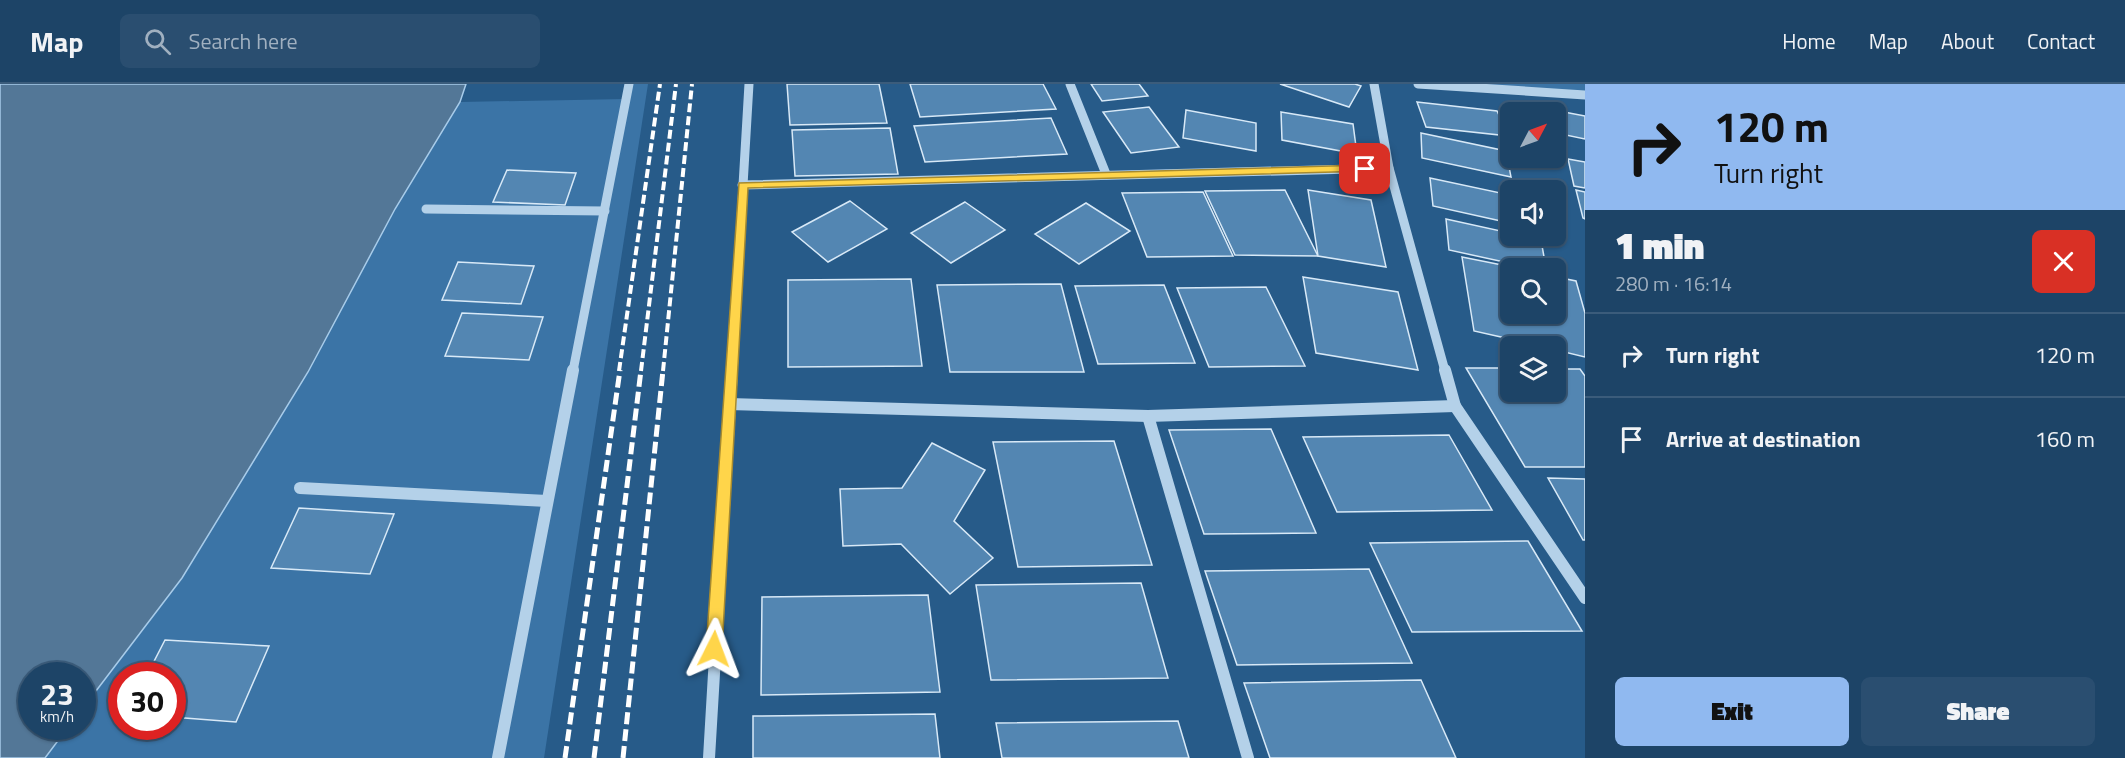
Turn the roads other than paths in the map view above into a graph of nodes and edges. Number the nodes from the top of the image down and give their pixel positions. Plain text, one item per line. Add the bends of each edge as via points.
1 (629, 84) edge
2 (748, 84) edge
3 (1070, 84) edge
4 (1374, 84) edge
5 (1420, 84) edge
6 (1585, 95) edge
7 (1389, 168) junction
8 (1106, 174) junction
9 (742, 185) junction
10 (426, 210) dead end
11 (605, 211) junction
12 (729, 404) junction
13 (1455, 406) junction
14 (1148, 416) junction
15 (300, 488) dead end
16 (547, 501) junction
17 (1581, 583) edge
18 (1585, 598) edge
19 (498, 758) edge
20 (709, 758) edge
21 (1248, 758) edge

1 - 11 street
2 - 9 street
3 - 8 street
4 - 7 street
5 - 6 street
7 - 8 street
7 - 13 street
8 - 9 street
9 - 12 street
10 - 11 street
11 - 16 street
12 - 14 street
12 - 20 street
13 - 14 street
13 - 17 street
14 - 21 street
15 - 16 street
16 - 19 street
17 - 18 street

